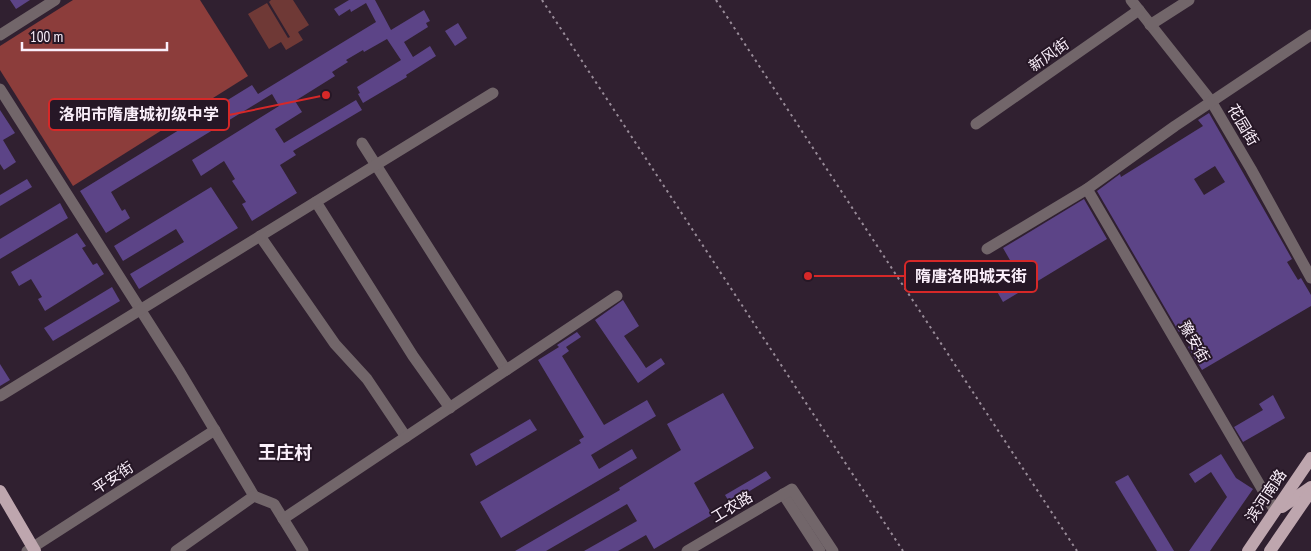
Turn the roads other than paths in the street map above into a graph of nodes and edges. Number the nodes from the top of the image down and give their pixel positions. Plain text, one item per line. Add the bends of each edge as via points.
1 (54, 0) edge
2 (1131, 0) edge
3 (1189, 0) edge
4 (1139, 10) junction
5 (1150, 24) junction
6 (0, 34) edge
7 (1311, 35) edge
8 (0, 88) edge
9 (493, 93) dead end
10 (1211, 102) junction
11 (976, 124) dead end
12 (362, 143) dead end
13 (376, 165) junction
14 (1087, 189) junction
15 (316, 202) junction
16 (260, 236) junction
17 (987, 250) dead end
18 (1311, 278) edge
19 (617, 296) dead end
20 (141, 310) junction
21 (506, 370) junction
22 (0, 396) edge
23 (450, 408) junction
24 (215, 430) junction
25 (406, 437) junction
26 (1311, 458) edge
27 (1311, 489) edge
28 (0, 491) edge
29 (789, 495) junction
30 (254, 496) junction
31 (1275, 511) junction
32 (283, 519) junction
33 (1291, 520) junction
34 (32, 550) edge
35 (176, 551) edge
36 (303, 551) edge
37 (687, 551) edge
38 (701, 551) edge
39 (820, 551) edge
40 (833, 551) edge
41 (1238, 551) edge
42 (1248, 551) edge
43 (1270, 551) edge
44 (1280, 551) edge

1 - 6 street
2 - 4 street, 花园街
3 - 5 street
4 - 5 street, 花园街
4 - 11 street, 新风街
5 - 10 street, 花园街
7 - 10 street
8 - 20 street
9 - 13 street
10 - 14 street
10 - 18 street, 花园街
12 - 13 street
13 - 15 street
13 - 21 street
14 - 17 street
14 - 31 street, 豫安街
15 - 16 street
15 - 23 street
16 - 20 street
16 - 25 street via 335,344 367,380
19 - 21 street
20 - 22 street
20 - 24 street
21 - 23 street
23 - 25 street
24 - 30 street
24 - 34 street, 平安街
25 - 32 street
26 - 31 main road, 滨河南路
27 - 31 main road
27 - 33 main road
28 - 34 main road
29 - 37 street, 工农路
29 - 38 street, 工农路
29 - 39 street
29 - 40 street
30 - 32 street via 274,504
30 - 35 street
31 - 41 main road via 1255,526
31 - 42 main road, 滨河南路
32 - 36 street
33 - 43 main road
33 - 44 main road

